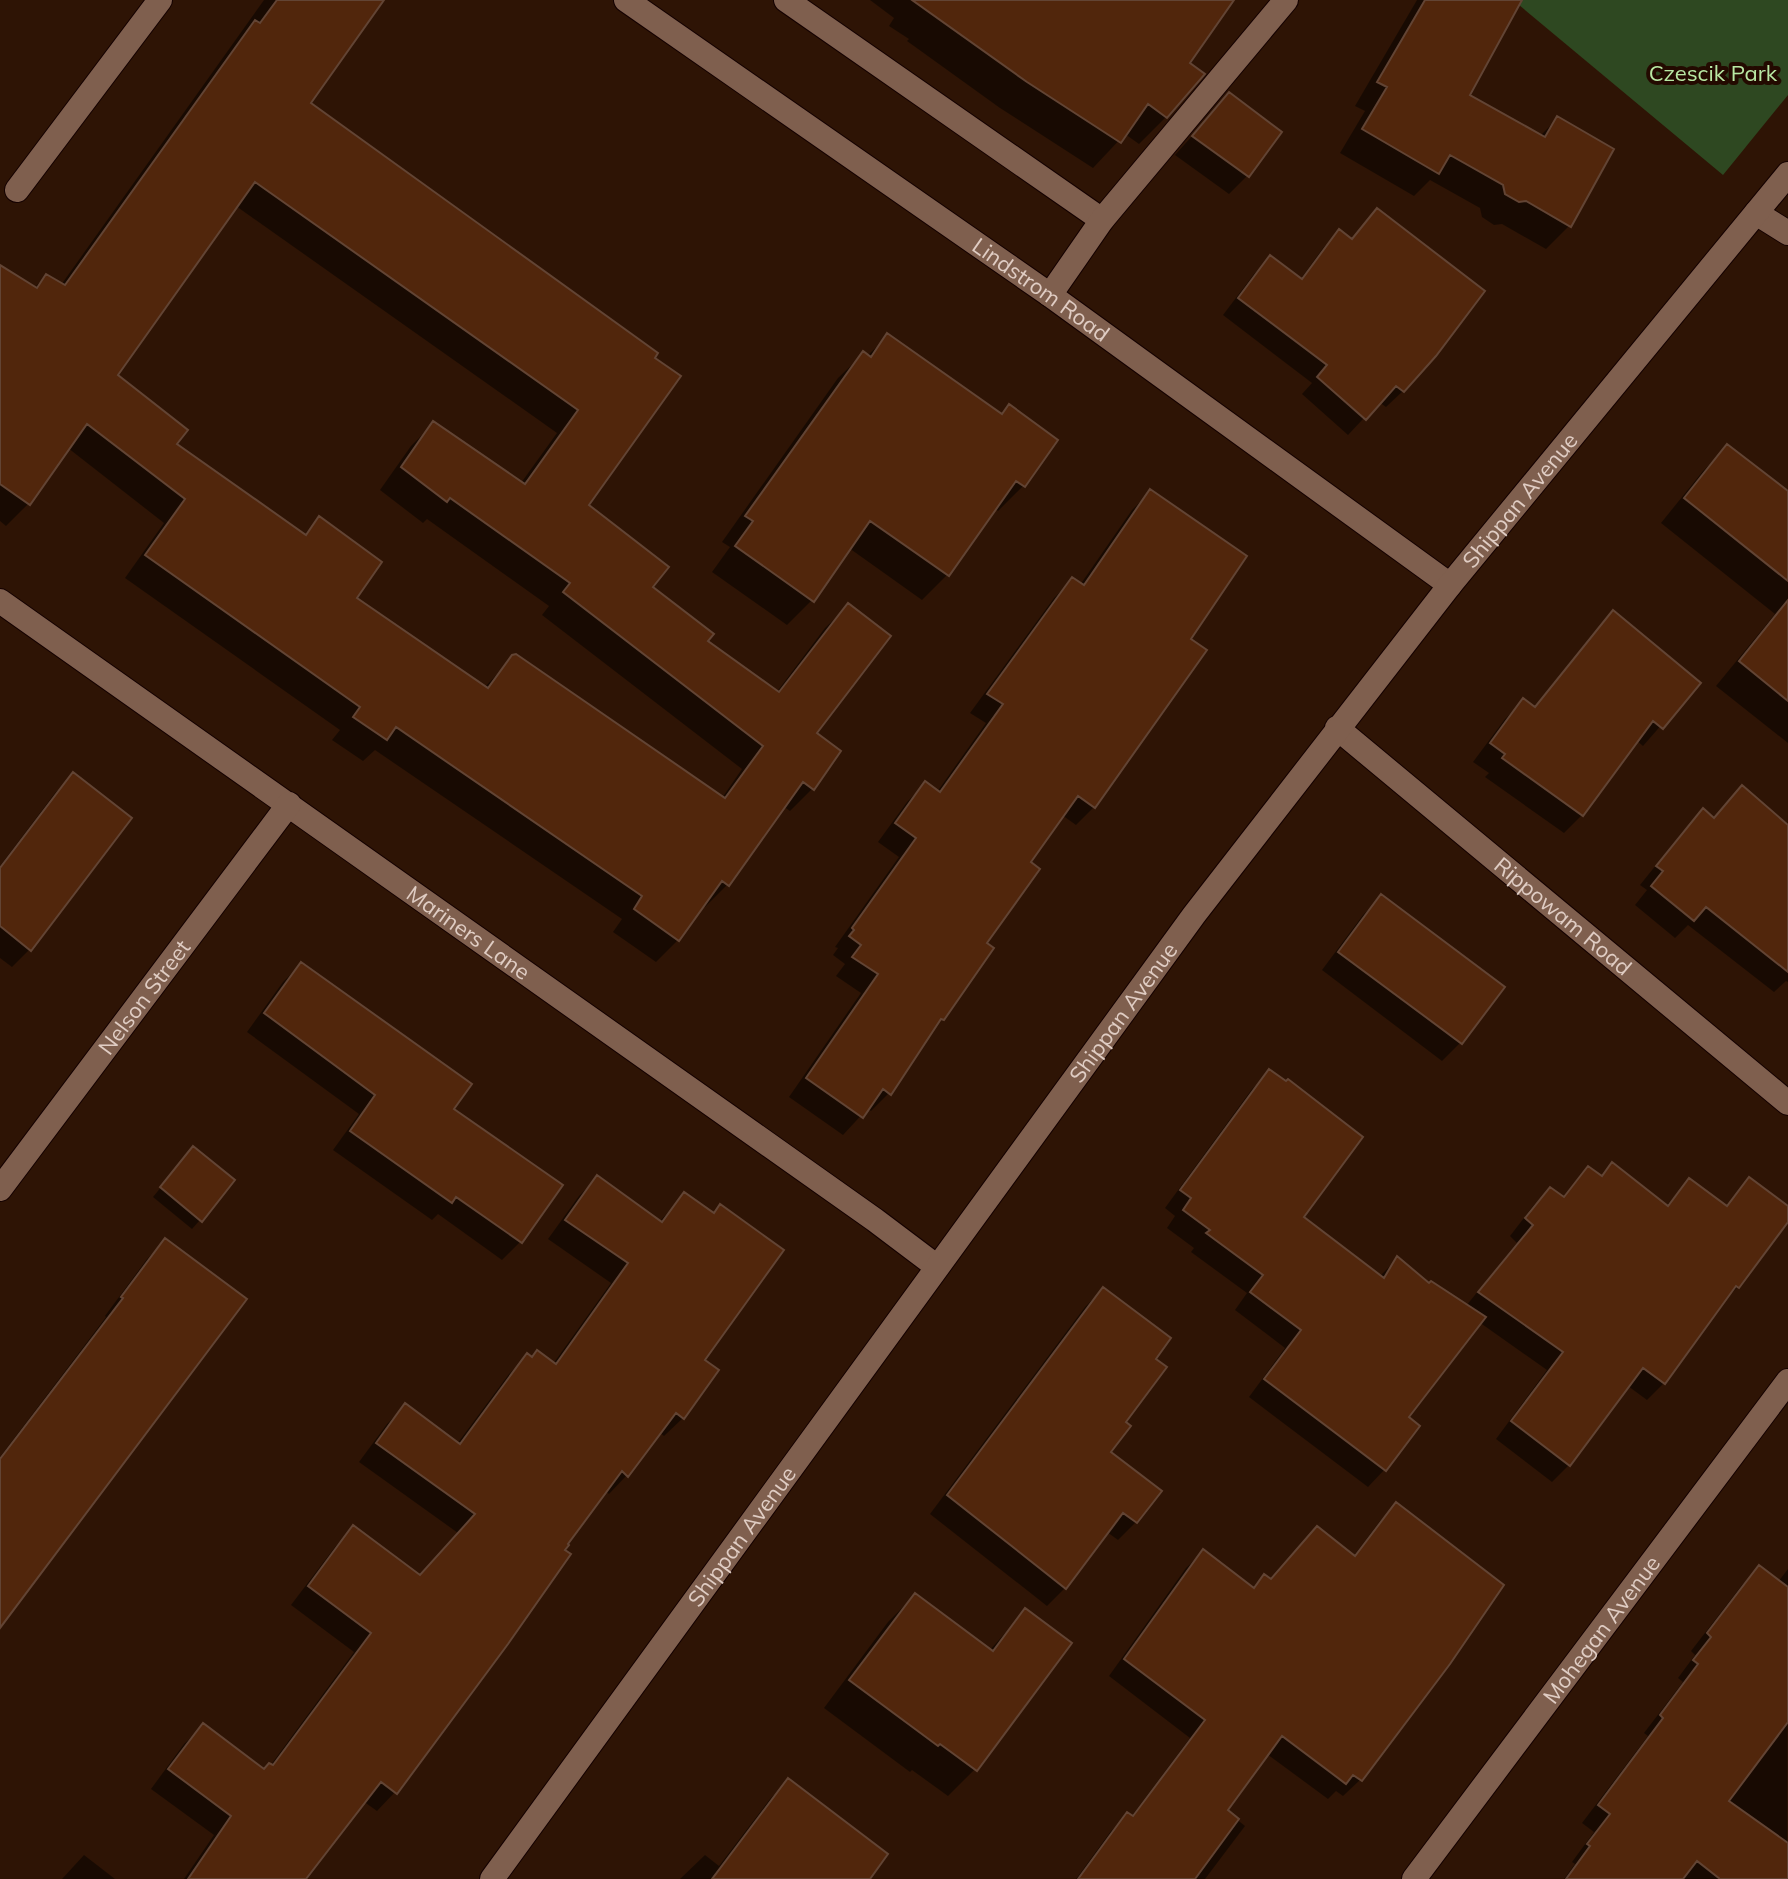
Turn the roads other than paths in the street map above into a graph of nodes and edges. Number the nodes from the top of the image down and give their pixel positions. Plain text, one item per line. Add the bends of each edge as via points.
1 (160, 0) edge
2 (626, 0) edge
3 (786, 0) edge
4 (1286, 0) edge
5 (1788, 174) edge
6 (17, 190) dead end
7 (1756, 213) junction
8 (1102, 220) junction
9 (1788, 233) edge
10 (1050, 295) junction
11 (1450, 585) junction
12 (0, 601) edge
13 (1337, 728) junction
14 (289, 804) junction
15 (1788, 1103) edge
16 (0, 1189) edge
17 (936, 1266) junction
18 (1788, 1381) edge
19 (492, 1879) edge
20 (1414, 1879) edge

1 - 6 street
2 - 10 street, Lindstrom Road
3 - 8 street
4 - 8 street
5 - 7 street, Shippan Avenue
7 - 9 street
7 - 11 street, Shippan Avenue
8 - 10 street
10 - 11 street, Lindstrom Road
11 - 13 street, Shippan Avenue
12 - 14 street, Mariners Lane
13 - 15 street, Rippowam Road
13 - 17 street, Shippan Avenue
14 - 16 street, Nelson Street
14 - 17 street, Mariners Lane
17 - 19 street, Shippan Avenue
18 - 20 street, Mohegan Avenue

